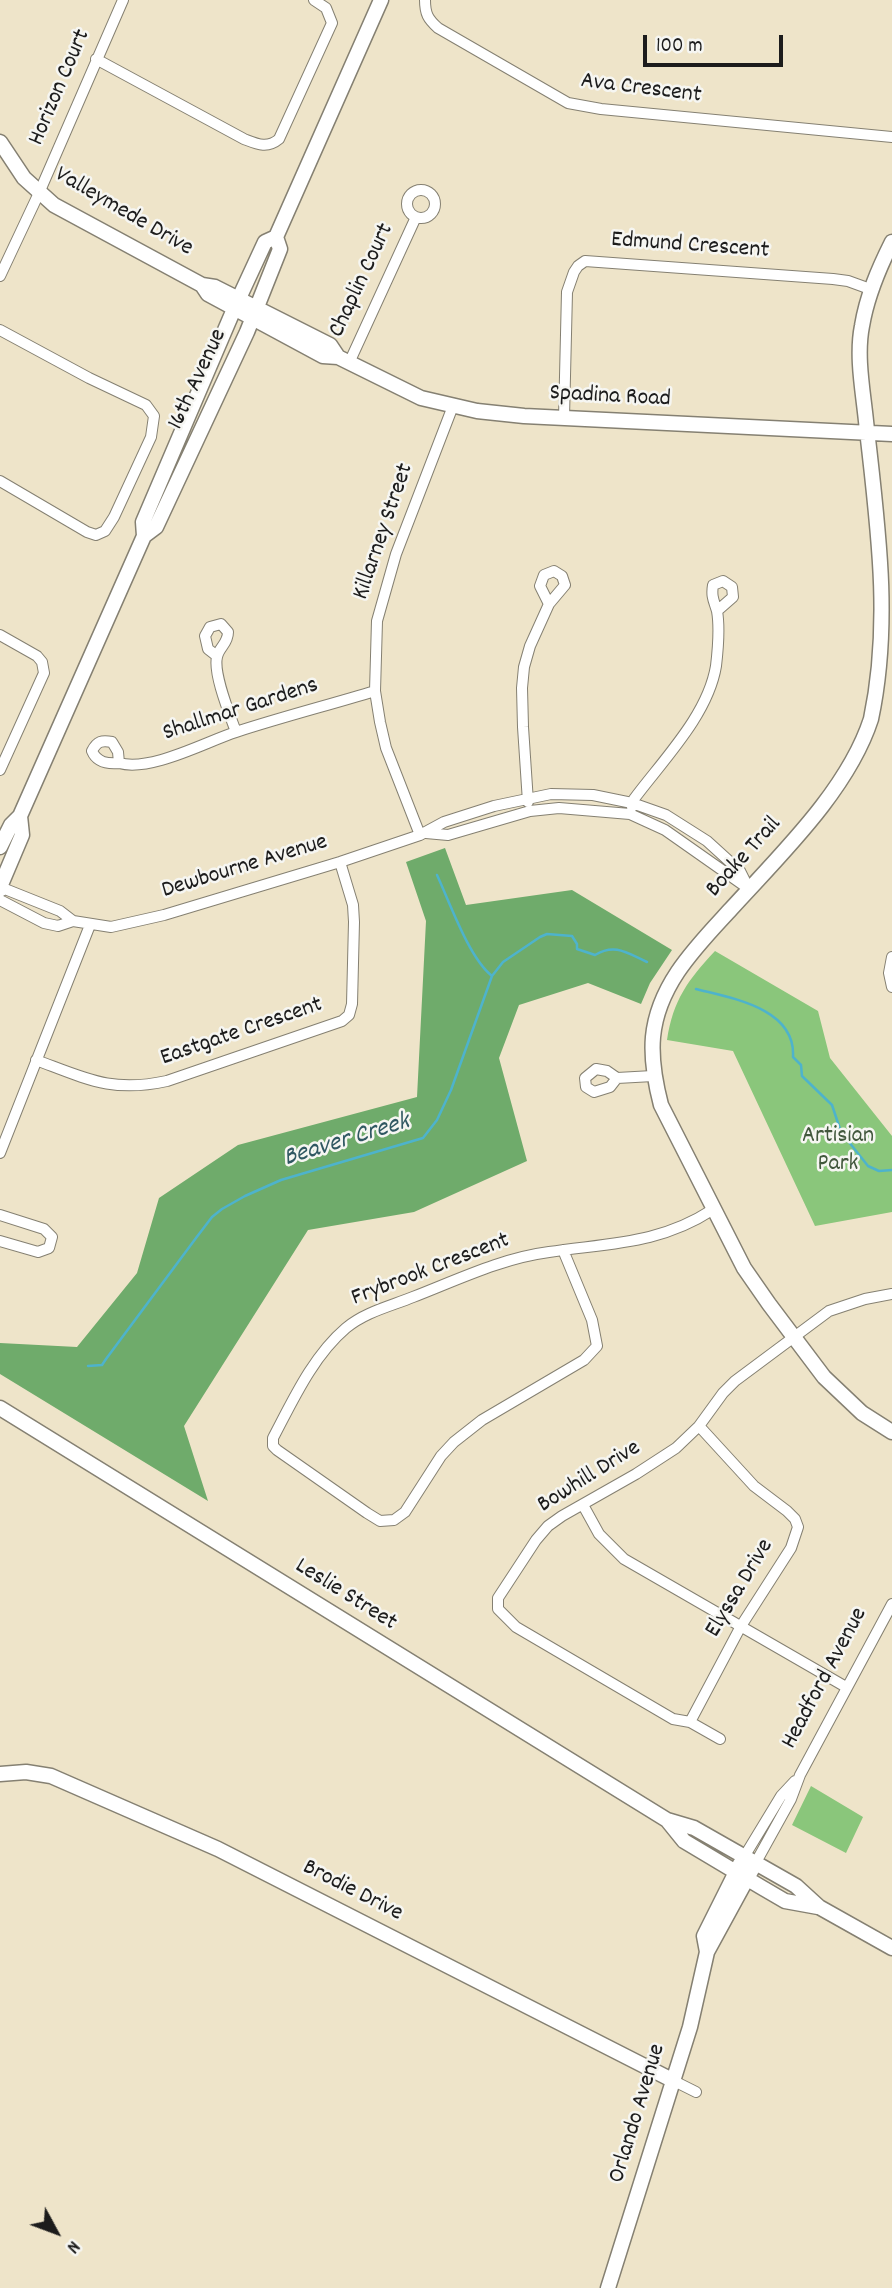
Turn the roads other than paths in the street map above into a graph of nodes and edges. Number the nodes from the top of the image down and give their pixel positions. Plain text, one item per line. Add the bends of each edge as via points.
1 (123, 0) edge
2 (314, 0) edge
3 (381, 0) edge
4 (425, 0) edge
5 (96, 59) junction
6 (892, 137) edge
7 (0, 142) edge
8 (39, 193) junction
9 (416, 218) dead end
10 (276, 237) junction
11 (892, 242) edge
12 (0, 276) edge
13 (870, 289) junction
14 (237, 304) junction
15 (254, 314) junction
16 (0, 330) edge
17 (343, 360) junction
18 (453, 406) junction
19 (564, 418) junction
20 (867, 432) junction
21 (892, 434) edge
22 (0, 481) edge
23 (144, 536) junction
24 (890, 590) edge
25 (548, 604) dead end
26 (717, 611) dead end
27 (0, 635) edge
28 (217, 656) dead end
29 (375, 691) junction
30 (236, 732) junction
31 (119, 763) dead end
32 (0, 770) edge
33 (528, 799) junction
34 (631, 809) junction
35 (530, 811) junction
36 (20, 816) junction
37 (423, 834) junction
38 (0, 847) edge
39 (340, 862) junction
40 (0, 889) edge
41 (749, 889) junction
42 (0, 900) edge
43 (73, 921) junction
44 (90, 925) junction
45 (892, 957) edge
46 (892, 987) edge
47 (36, 1060) junction
48 (653, 1076) junction
49 (617, 1078) dead end
50 (0, 1153) edge
51 (712, 1210) junction
52 (0, 1215) edge
53 (0, 1241) edge
54 (563, 1250) junction
55 (892, 1294) edge
56 (794, 1338) junction
57 (0, 1408) edge
58 (699, 1426) junction
59 (892, 1432) edge
60 (583, 1505) junction
61 (892, 1604) edge
62 (741, 1626) junction
63 (846, 1687) junction
64 (690, 1723) junction
65 (720, 1739) dead end
66 (0, 1773) edge
67 (667, 1820) junction
68 (750, 1861) junction
69 (741, 1875) junction
70 (819, 1907) junction
71 (892, 1948) edge
72 (674, 2081) junction
73 (696, 2092) dead end
74 (608, 2288) edge

1 - 5 street, Horizon Court
2 - 5 street via 326,8 332,23 273,144 262,146 244,139
3 - 10 street, 16th Avenue
4 - 6 street, Ava Crescent via 428,20 438,28 568,103
5 - 8 street, Horizon Court
7 - 8 street, Valleymede Drive
8 - 12 street, Horizon Court
8 - 14 street, Valleymede Drive via 202,285 215,287
9 - 17 street, Chaplin Court
10 - 14 street, 16th Avenue via 265,242
10 - 15 street, 16th Avenue via 280,249
11 - 13 street, Boake Trail
13 - 19 street, Edmund Crescent via 833,279 586,261 570,278 567,292
13 - 20 street, Boake Trail via 860,358
14 - 15 street, Spadina Road
14 - 23 street, 16th Avenue via 143,522
15 - 17 street, Spadina Road via 323,356
15 - 23 street, 16th Avenue via 156,527
16 - 22 street via 146,405 155,416 114,517 105,531 96,535
17 - 18 street, Spadina Road via 421,398
18 - 19 street, Spadina Road
18 - 29 street, Killarney Street via 385,589 377,621
19 - 20 street, Spadina Road
20 - 21 street, Spadina Road
20 - 24 street, Boake Trail
23 - 36 street, 16th Avenue
24 - 41 street, Boake Trail via 884,677 861,744 827,798
25 - 33 street via 530,646 522,688
26 - 34 street via 715,668 709,688 695,718
27 - 32 street via 37,656 44,673
28 - 30 street
29 - 30 street, Shallmar Gardens
29 - 37 street, Killarney Street via 386,748
30 - 31 street, Shallmar Gardens via 154,761 128,766
33 - 34 street, Dewbourne Avenue via 551,794 593,795
33 - 35 street
33 - 37 street, Dewbourne Avenue via 444,822
34 - 35 street, Dewbourne Avenue
34 - 41 street, Dewbourne Avenue
34 - 41 street, Dewbourne Avenue via 666,815 707,841 740,871
35 - 37 street, Dewbourne Avenue via 448,835
36 - 38 street, 16th Avenue
36 - 40 street, 16th Avenue via 22,835
37 - 39 street, Dewbourne Avenue
39 - 44 street, Dewbourne Avenue via 141,921 111,927
39 - 47 street, Eastgate Crescent via 355,922 352,1004 342,1021 142,1087 100,1083
40 - 43 street, Dewbourne Avenue via 61,911
41 - 48 street, Boake Trail via 670,984 653,1036
42 - 43 street, Dewbourne Avenue via 44,923 58,926
43 - 44 street, Dewbourne Avenue
44 - 47 street
45 - 46 street
47 - 50 street
48 - 49 street
48 - 51 street, Boake Trail via 661,1105
51 - 54 street, Frybrook Crescent via 666,1234
51 - 56 street, Boake Trail via 744,1268
52 - 53 street via 44,1229 52,1237 49,1248 38,1252
54 - 54 street, Frybrook Crescent via 592,1320 597,1346 584,1360 482,1420 454,1442 405,1512 394,1520 380,1521 273,1446 273,1438 309,1373 333,1340 359,1318 495,1265
55 - 56 street, Bowhill Drive via 829,1311
56 - 58 street, Bowhill Drive via 735,1381
56 - 59 street, Boake Trail via 845,1397
57 - 67 street, Leslie Street
58 - 60 street, Bowhill Drive via 654,1463
58 - 62 street, Elyssa Drive via 754,1486 795,1518 798,1527 792,1548
60 - 62 street via 599,1534 624,1559
60 - 64 street, Bowhill Drive via 562,1516 536,1540 498,1598 498,1609 538,1641 673,1719
61 - 63 street, Headford Avenue
62 - 63 street
62 - 64 street, Elyssa Drive
63 - 68 street, Headford Avenue via 791,1799
64 - 65 street, Bowhill Drive
66 - 72 street, Brodie Drive via 51,1776 209,1845
67 - 68 street, Leslie Street via 694,1828
67 - 69 street, Leslie Street via 684,1841
68 - 69 street, Orlando Avenue
68 - 70 street, Leslie Street via 796,1886
69 - 70 street, Leslie Street via 785,1901
69 - 72 street, Orlando Avenue via 704,1936 707,1952 697,2002
70 - 71 street, Leslie Street
72 - 73 street
72 - 74 street, Orlando Avenue

